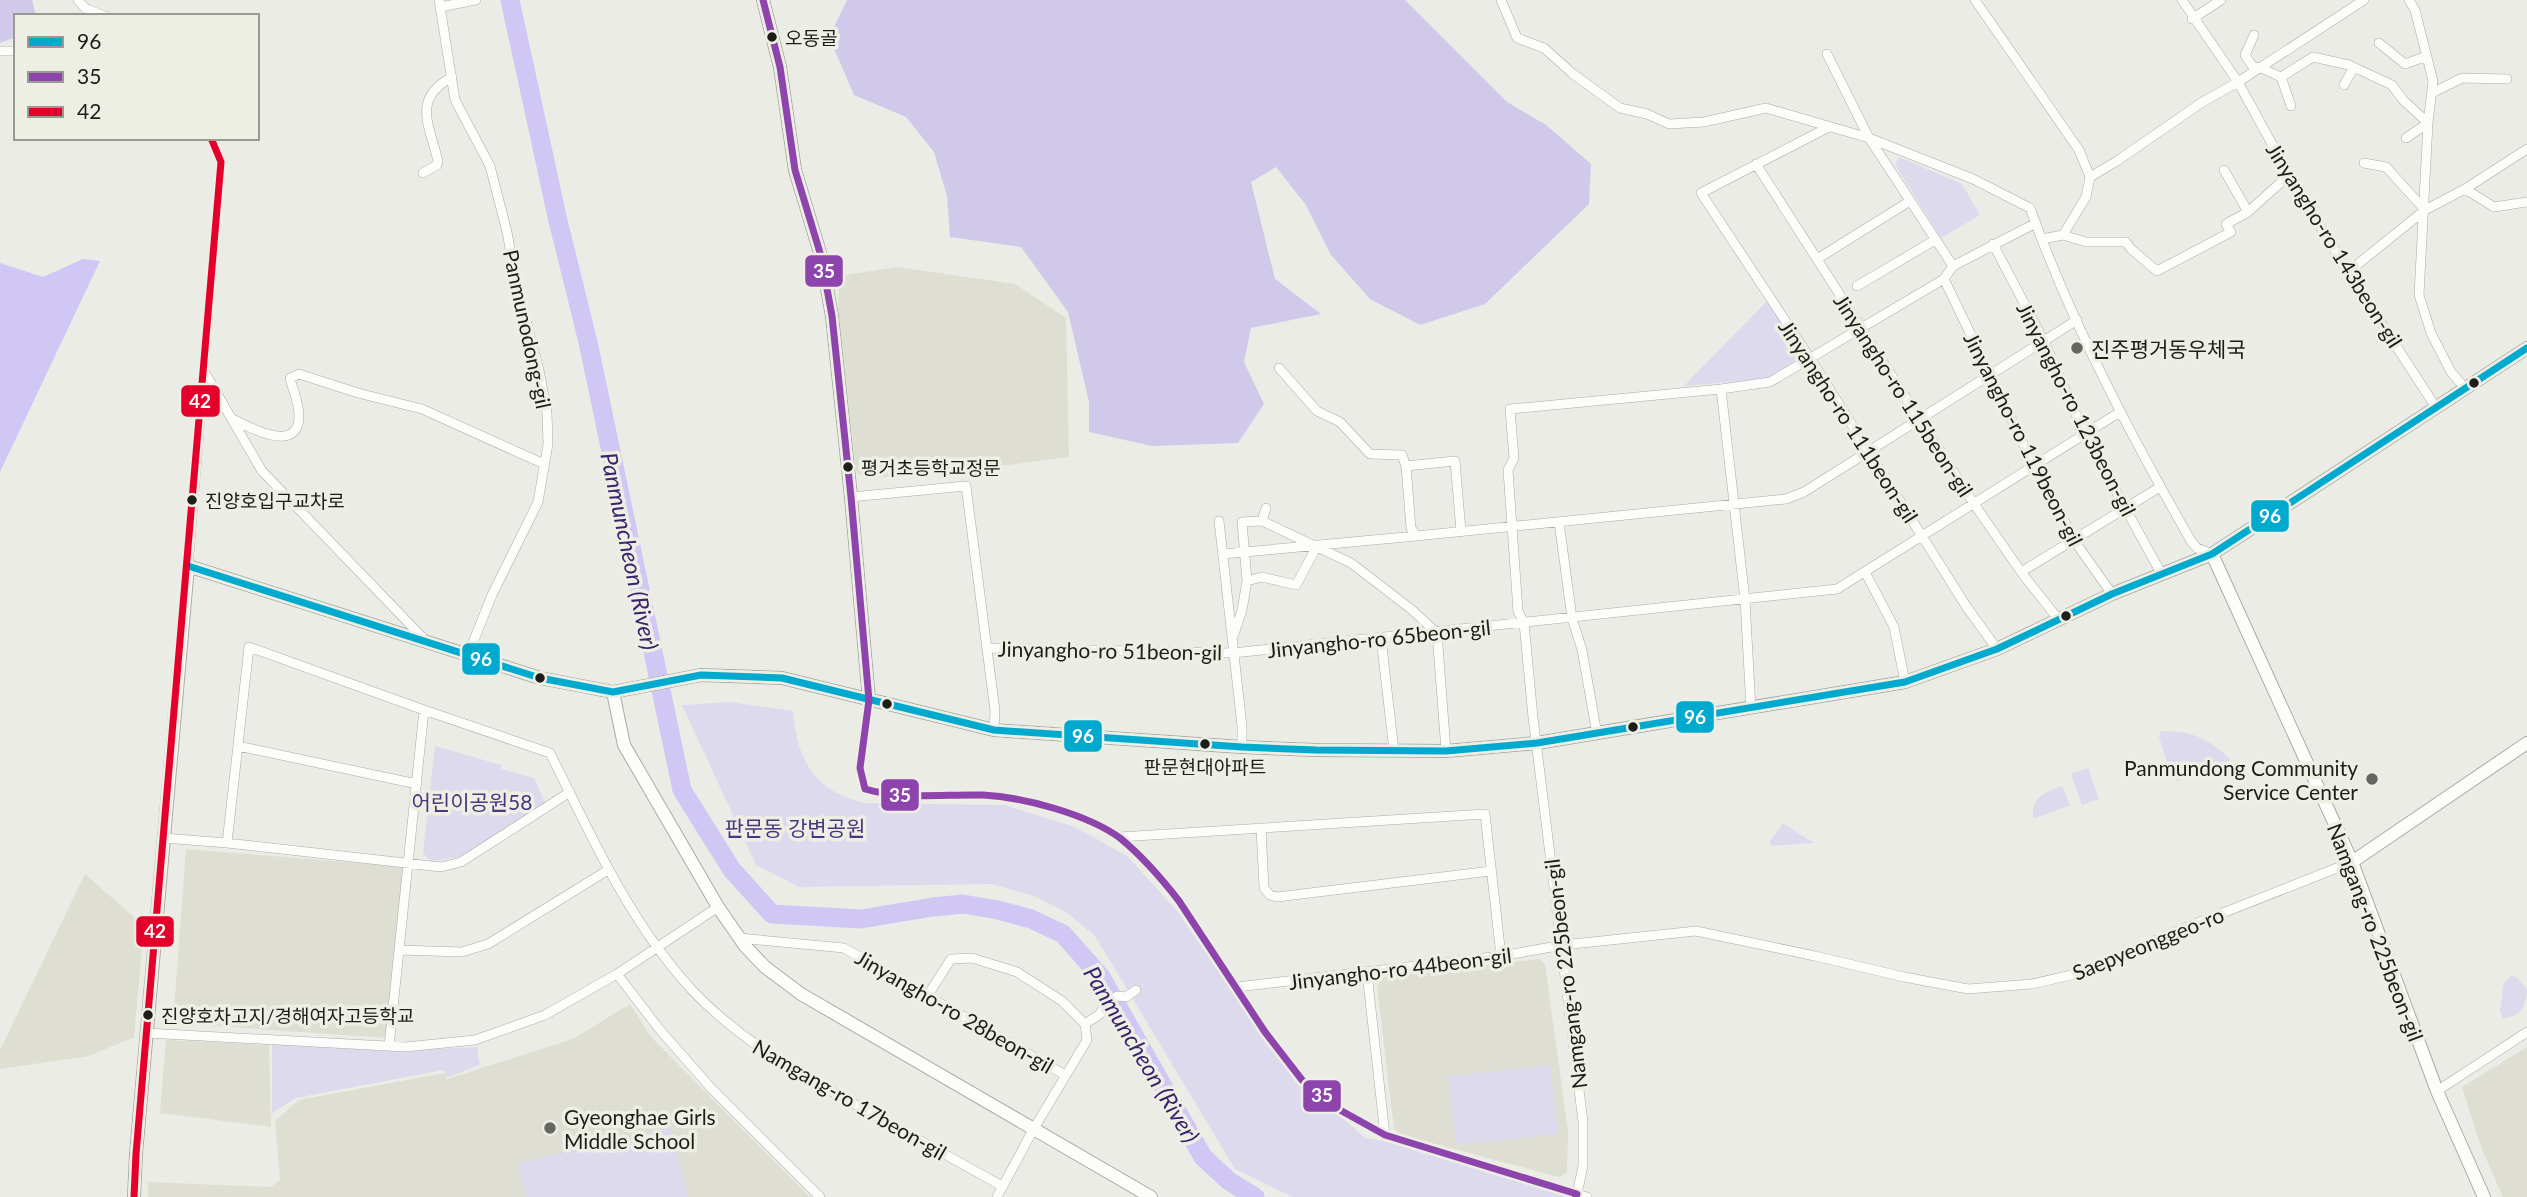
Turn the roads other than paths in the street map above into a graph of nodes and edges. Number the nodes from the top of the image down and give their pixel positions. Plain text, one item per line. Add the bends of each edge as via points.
1 (78, 0) edge
2 (476, 0) edge
3 (763, 0) edge
4 (1501, 0) edge
5 (1975, 0) edge
6 (2182, 0) edge
7 (2221, 0) edge
8 (2364, 0) edge
9 (2409, 0) edge
10 (440, 3) edge
11 (99, 14) edge
12 (2192, 19) junction
13 (2254, 35) dead end
14 (2379, 43) dead end
15 (1827, 54) dead end
16 (2427, 56) junction
17 (2261, 68) junction
18 (2353, 69) junction
19 (452, 77) junction
20 (2281, 77) junction
21 (2507, 79) dead end
22 (2238, 82) junction
23 (2344, 85) dead end
24 (2432, 93) junction
25 (2291, 106) dead end
26 (2428, 123) junction
27 (1829, 127) junction
28 (1869, 138) junction
29 (2406, 138) dead end
30 (212, 140) edge
31 (2527, 149) edge
32 (2364, 163) dead end
33 (1756, 164) junction
34 (2224, 170) dead end
35 (423, 173) dead end
36 (2289, 175) junction
37 (2090, 177) junction
38 (2465, 189) junction
39 (1910, 201) junction
40 (2527, 202) edge
41 (2425, 210) junction
42 (2248, 212) junction
43 (2036, 223) junction
44 (2063, 235) junction
45 (2042, 239) junction
46 (1935, 240) junction
47 (1993, 244) junction
48 (1817, 260) junction
49 (1952, 266) junction
50 (2348, 271) junction
51 (1944, 279) junction
52 (1857, 286) dead end
53 (2077, 320) junction
54 (1860, 327) junction
55 (2044, 341) junction
56 (2527, 348) edge
57 (1810, 358) junction
58 (1279, 368) dead end
59 (204, 372) junction
60 (1991, 375) junction
61 (2464, 387) junction
62 (1721, 388) junction
63 (2435, 406) junction
64 (2120, 412) junction
65 (231, 418) junction
66 (1919, 418) junction
67 (2085, 435) junction
68 (1869, 451) junction
69 (544, 464) junction
70 (2034, 466) junction
71 (1406, 467) junction
72 (2160, 487) junction
73 (851, 497) junction
74 (1973, 504) junction
75 (1735, 506) junction
76 (1266, 508) dead end
77 (2125, 508) junction
78 (1219, 520) dead end
79 (1262, 522) junction
80 (1559, 522) junction
81 (1511, 526) junction
82 (1461, 531) junction
83 (1416, 536) junction
84 (1923, 536) junction
85 (2074, 539) junction
86 (1317, 546) junction
87 (1244, 553) junction
88 (1223, 554) junction
89 (2212, 554) junction
90 (188, 566) junction
91 (1865, 572) junction
92 (2021, 572) junction
93 (2161, 573) junction
94 (1247, 581) junction
95 (2112, 594) junction
96 (1745, 600) junction
97 (1572, 618) junction
98 (2059, 620) junction
99 (1524, 623) junction
100 (1437, 633) junction
101 (1381, 638) junction
102 (1232, 639) junction
103 (425, 641) junction
104 (987, 648) junction
105 (1997, 649) junction
106 (1233, 653) junction
107 (468, 654) junction
108 (1905, 682) junction
109 (620, 691) junction
110 (869, 700) junction
111 (1752, 709) junction
112 (424, 710) junction
113 (994, 730) junction
114 (1597, 734) junction
115 (1536, 743) junction
116 (2527, 743) edge
117 (238, 746) junction
118 (1242, 747) junction
119 (1394, 751) junction
120 (1446, 751) junction
121 (417, 784) junction
122 (570, 792) junction
123 (1261, 828) junction
124 (1119, 837) junction
125 (164, 838) junction
126 (227, 843) junction
127 (2352, 862) junction
128 (408, 864) junction
129 (608, 870) junction
130 (1491, 871) junction
131 (718, 907) junction
132 (739, 938) junction
133 (1563, 945) junction
134 (657, 947) junction
135 (399, 950) junction
136 (1502, 956) junction
137 (1367, 973) junction
138 (617, 974) junction
139 (1237, 987) junction
140 (1136, 990) dead end
141 (928, 995) junction
142 (1085, 1024) junction
143 (2527, 1032) edge
144 (146, 1033) junction
145 (389, 1046) junction
146 (1065, 1074) junction
147 (2437, 1091) junction
148 (1033, 1130) junction
149 (1385, 1135) junction
150 (1002, 1186) junction
151 (1580, 1196) edge
152 (134, 1197) edge
153 (821, 1197) edge
154 (997, 1197) edge
155 (1151, 1197) edge
156 (2484, 1197) edge

1 - 11 street
2 - 10 street
3 - 73 street via 780,67 795,170 821,256 832,316
4 - 27 street via 1517,38 1544,48 1620,108 1669,124 1703,122 1766,108
5 - 37 street via 2080,150
6 - 12 street, Jinyangho-ro 143beon-gil
7 - 12 street
8 - 17 street
9 - 16 street
10 - 19 street, Panmunodong-gil
12 - 22 street, Jinyangho-ro 143beon-gil
13 - 17 street via 2245,55 2253,67
14 - 16 street via 2405,64
15 - 28 street
16 - 24 street
17 - 20 street
17 - 22 street
18 - 20 street via 2313,57
18 - 23 street
18 - 26 street via 2392,85
19 - 35 street via 440,83 426,105 439,161
19 - 69 street, Panmunodong-gil via 455,100 490,166 507,232 547,413
20 - 25 street
21 - 24 street via 2462,78
22 - 36 street, Jinyangho-ro 143beon-gil
22 - 37 street
24 - 26 street
26 - 29 street
26 - 41 street
27 - 28 street
27 - 33 street
28 - 39 street
28 - 43 street via 1973,179 2031,208
30 - 59 street via 221,162
31 - 38 street
32 - 41 street via 2386,167
33 - 48 street, Jinyangho-ro 115beon-gil
33 - 57 street, Jinyangho-ro 111beon-gil via 1701,193
34 - 42 street
36 - 42 street
36 - 50 street, Jinyangho-ro 143beon-gil
37 - 44 street via 2086,197
38 - 40 street via 2494,207
38 - 41 street
39 - 46 street
39 - 48 street
41 - 50 street
41 - 61 street via 2419,295 2431,333
42 - 44 street via 2226,224 2231,232 2157,271 2126,242 2086,242
43 - 45 street
43 - 47 street
44 - 45 street
45 - 53 street
46 - 49 street
46 - 52 street
47 - 49 street
47 - 55 street, Jinyangho-ro 123beon-gil
48 - 54 street, Jinyangho-ro 115beon-gil
49 - 51 street
50 - 63 street, Jinyangho-ro 143beon-gil
51 - 54 street
51 - 60 street, Jinyangho-ro 119beon-gil
53 - 55 street
53 - 64 street
54 - 57 street
54 - 66 street, Jinyangho-ro 115beon-gil
55 - 60 street
55 - 67 street, Jinyangho-ro 123beon-gil
56 - 61 street
57 - 62 street via 1770,382
57 - 68 street, Jinyangho-ro 111beon-gil
58 - 71 street via 1317,411 1340,422 1370,454 1402,455
59 - 65 street
59 - 90 street
60 - 66 street
60 - 70 street, Jinyangho-ro 119beon-gil
61 - 63 street
62 - 75 street
62 - 81 street, Namgang-ro 225beon-gil via 1510,409 1514,457 1508,470
63 - 89 street
64 - 67 street, Jinyangho-ro 65beon-gil
64 - 72 street
65 - 69 street via 266,435 284,436 293,431 300,419 290,378 299,374 422,409
65 - 103 street via 262,471
66 - 68 street
66 - 74 street, Jinyangho-ro 115beon-gil
67 - 70 street, Jinyangho-ro 65beon-gil
67 - 77 street, Jinyangho-ro 123beon-gil
68 - 75 street via 1804,492
68 - 84 street, Jinyangho-ro 111beon-gil
69 - 107 street, Panmunodong-gil via 538,502
70 - 74 street, Jinyangho-ro 65beon-gil
70 - 85 street, Jinyangho-ro 119beon-gil
71 - 82 street via 1455,461
71 - 83 street via 1411,528
72 - 77 street
72 - 89 street via 2191,541
73 - 104 street, Jinyangho-ro 51beon-gil via 966,486
73 - 110 street
74 - 84 street, Jinyangho-ro 65beon-gil
74 - 92 street, Jinyangho-ro 115beon-gil
75 - 80 street
75 - 96 street
76 - 79 street
77 - 85 street
77 - 93 street, Jinyangho-ro 123beon-gil
78 - 88 street
79 - 86 street
79 - 87 street via 1242,522
80 - 81 street
80 - 97 street
81 - 82 street
81 - 99 street, Namgang-ro 225beon-gil via 1518,611
82 - 83 street
83 - 86 street
84 - 91 street, Jinyangho-ro 65beon-gil
84 - 105 street, Jinyangho-ro 111beon-gil
85 - 92 street
85 - 95 street, Jinyangho-ro 119beon-gil
86 - 87 street
86 - 94 street via 1296,585 1262,578
86 - 100 street via 1351,564
87 - 88 street
87 - 94 street
88 - 102 street
89 - 93 street
89 - 127 street, Namgang-ro 225beon-gil
90 - 103 street
90 - 125 street
91 - 96 street, Jinyangho-ro 65beon-gil via 1837,589
91 - 108 street via 1894,628
92 - 98 street, Jinyangho-ro 115beon-gil
93 - 95 street
94 - 102 street
95 - 98 street
96 - 97 street, Jinyangho-ro 65beon-gil
96 - 111 street
97 - 99 street, Jinyangho-ro 65beon-gil
97 - 114 street
98 - 105 street
99 - 100 street, Jinyangho-ro 65beon-gil
99 - 115 street, Namgang-ro 225beon-gil
100 - 101 street, Jinyangho-ro 65beon-gil
100 - 120 street
101 - 106 street, Jinyangho-ro 65beon-gil
101 - 119 street
102 - 106 street
103 - 107 street
104 - 106 street, Jinyangho-ro 51beon-gil
104 - 113 street, Jinyangho-ro 51beon-gil
105 - 108 street
106 - 118 street
107 - 109 street via 540,678
108 - 111 street
109 - 110 street via 701,675 782,678
109 - 131 street via 624,745
110 - 113 street
110 - 124 street via 860,768 865,789 886,795 1019,799 1076,816
111 - 114 street
112 - 117 street, Namgang-ro 17beon-gil via 249,647
112 - 121 street
112 - 122 street, Namgang-ro 17beon-gil via 550,753
113 - 118 street
114 - 115 street
115 - 120 street
115 - 133 street, Namgang-ro 225beon-gil
116 - 127 street, Saepyeonggeo-ro
117 - 121 street
117 - 126 street, Namgang-ro 17beon-gil
118 - 119 street
119 - 120 street
121 - 128 street
122 - 128 street via 461,862 441,867
122 - 129 street, Namgang-ro 17beon-gil
123 - 124 street
123 - 130 street via 1485,814
123 - 130 street via 1264,888 1278,897
124 - 139 street via 1172,892
125 - 126 street
125 - 144 street
126 - 128 street
127 - 133 street, Saepyeonggeo-ro via 2167,934 2088,971 2032,984 1968,989 1696,931
127 - 147 street, Namgang-ro 225beon-gil
128 - 135 street
129 - 134 street, Namgang-ro 17beon-gil
129 - 135 street via 488,944 462,952
130 - 136 street
131 - 132 street
131 - 134 street
132 - 141 street, Jinyangho-ro 28beon-gil via 844,947
132 - 148 street via 765,967 801,993
133 - 136 street, Jinyangho-ro 44beon-gil
133 - 151 street, Namgang-ro 225beon-gil via 1583,1122
134 - 138 street
134 - 150 street, Namgang-ro 17beon-gil via 693,991 746,1038 814,1082
135 - 145 street
136 - 137 street, Jinyangho-ro 44beon-gil
137 - 139 street, Jinyangho-ro 44beon-gil
137 - 149 street
138 - 145 street via 545,1014 475,1040
138 - 153 street via 710,1088
139 - 149 street via 1302,1080 1340,1110
140 - 142 street via 1107,1002 1100,1014
141 - 142 street via 951,959 972,958 1017,972 1062,1001
141 - 146 street, Jinyangho-ro 28beon-gil
142 - 146 street via 1087,1040
143 - 147 street
144 - 145 street
144 - 152 street
146 - 148 street, Jinyangho-ro 28beon-gil
147 - 156 street, Namgang-ro 225beon-gil
148 - 150 street, Jinyangho-ro 28beon-gil
148 - 155 street
149 - 151 street
150 - 154 street, Jinyangho-ro 28beon-gil

